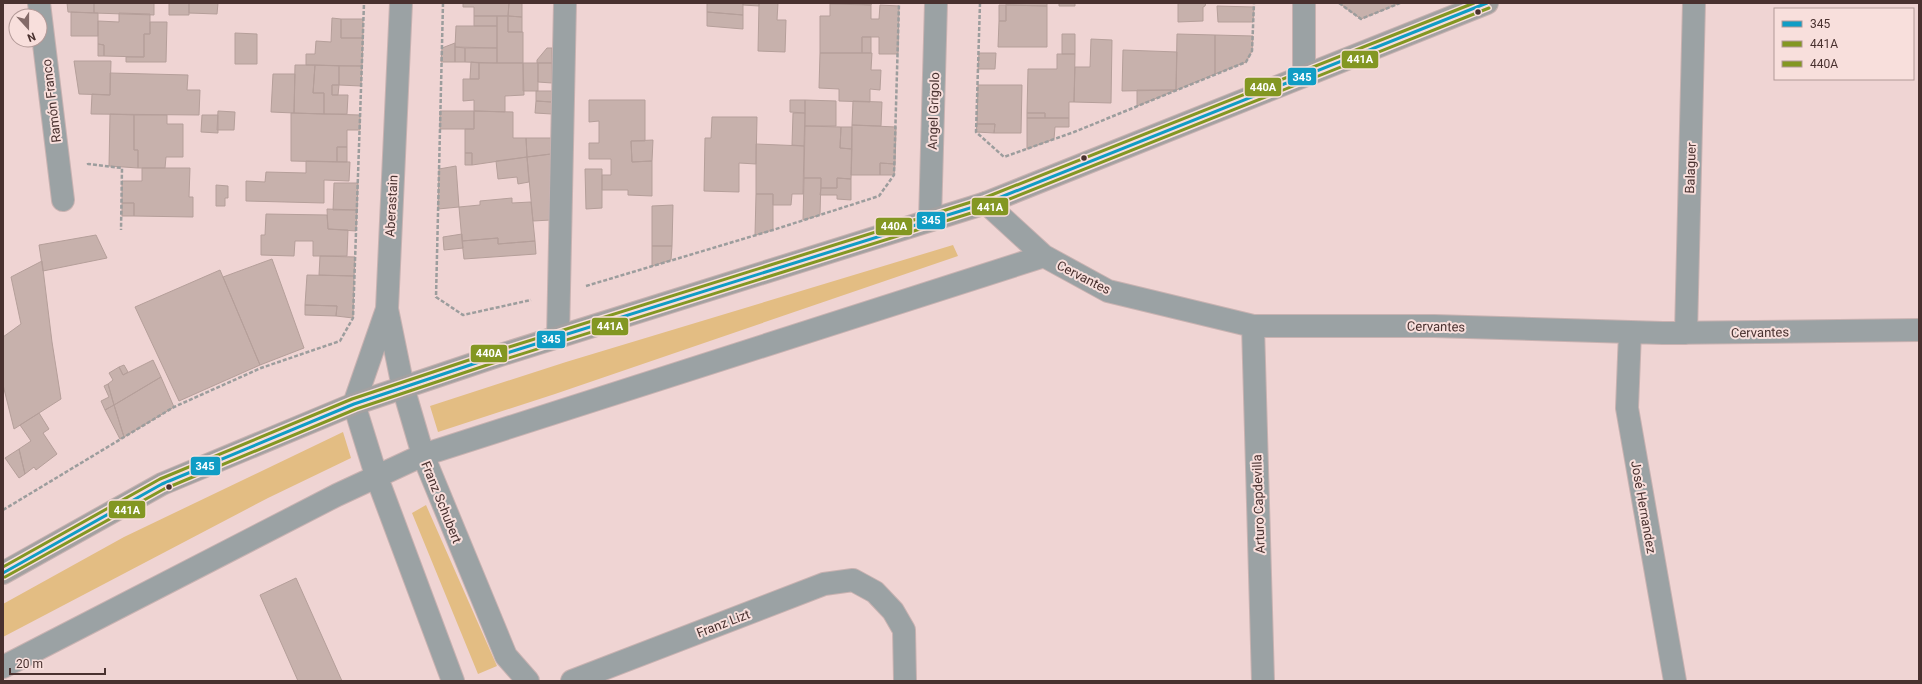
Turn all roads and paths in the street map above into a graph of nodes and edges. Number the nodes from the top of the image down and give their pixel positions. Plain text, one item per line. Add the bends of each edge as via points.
1 (39, 3) edge
2 (364, 3) edge
3 (401, 3) edge
4 (443, 3) edge
5 (565, 3) edge
6 (899, 3) edge
7 (936, 3) edge
8 (980, 3) edge
9 (1254, 3) edge
10 (1304, 3) edge
11 (1339, 3) edge
12 (1400, 3) edge
13 (1487, 3) edge
14 (1694, 3) edge
15 (1304, 75) junction
16 (88, 157) dead end
17 (63, 200) dead end
18 (986, 203) junction
19 (930, 220) junction
20 (121, 230) dead end
21 (1044, 256) junction
22 (560, 293) junction
23 (387, 309) junction
24 (1253, 326) junction
25 (1919, 330) edge
26 (1630, 332) junction
27 (1686, 333) junction
28 (558, 337) junction
29 (403, 387) junction
30 (354, 404) junction
31 (423, 454) junction
32 (376, 476) junction
33 (3, 510) edge
34 (3, 573) edge
35 (3, 667) edge
36 (582, 679) edge
37 (453, 681) edge
38 (528, 681) edge
39 (905, 681) edge
40 (1263, 681) edge
41 (1675, 681) edge

1 - 17 street, Ramón Franco
2 - 33 path via 353,318 340,341 261,368 174,407
3 - 23 street, Aberastain
4 - 22 path via 436,297 463,315
5 - 22 street
6 - 22 path via 894,175 879,196
7 - 19 street, Angel Grigolo
8 - 9 path via 976,132 1004,157 1074,132 1246,62 1252,51
10 - 15 street
11 - 12 path via 1360,19
13 - 15 main road
14 - 27 street, Balaguer
15 - 18 main road
16 - 20 path via 88,164 122,168
18 - 19 main road
18 - 21 street, Cervantes
19 - 28 main road
21 - 24 street, Cervantes via 1108,291
21 - 31 street
22 - 28 street
23 - 29 street, Franz Schubert
23 - 30 street, Aberastain
24 - 26 street, Cervantes via 1434,326
24 - 40 street, Arturo Capdevilla
25 - 27 street, Cervantes
26 - 27 street, Cervantes
26 - 41 street, José Hernandez via 1627,408
28 - 29 main road
29 - 30 main road
29 - 31 street, Franz Schubert
30 - 32 street
30 - 34 main road via 162,484
31 - 32 street
31 - 38 street, Franz Schubert via 506,656
32 - 35 street
32 - 37 street
36 - 39 street, Franz Lizt via 824,584 853,580 875,592 893,611 904,630

